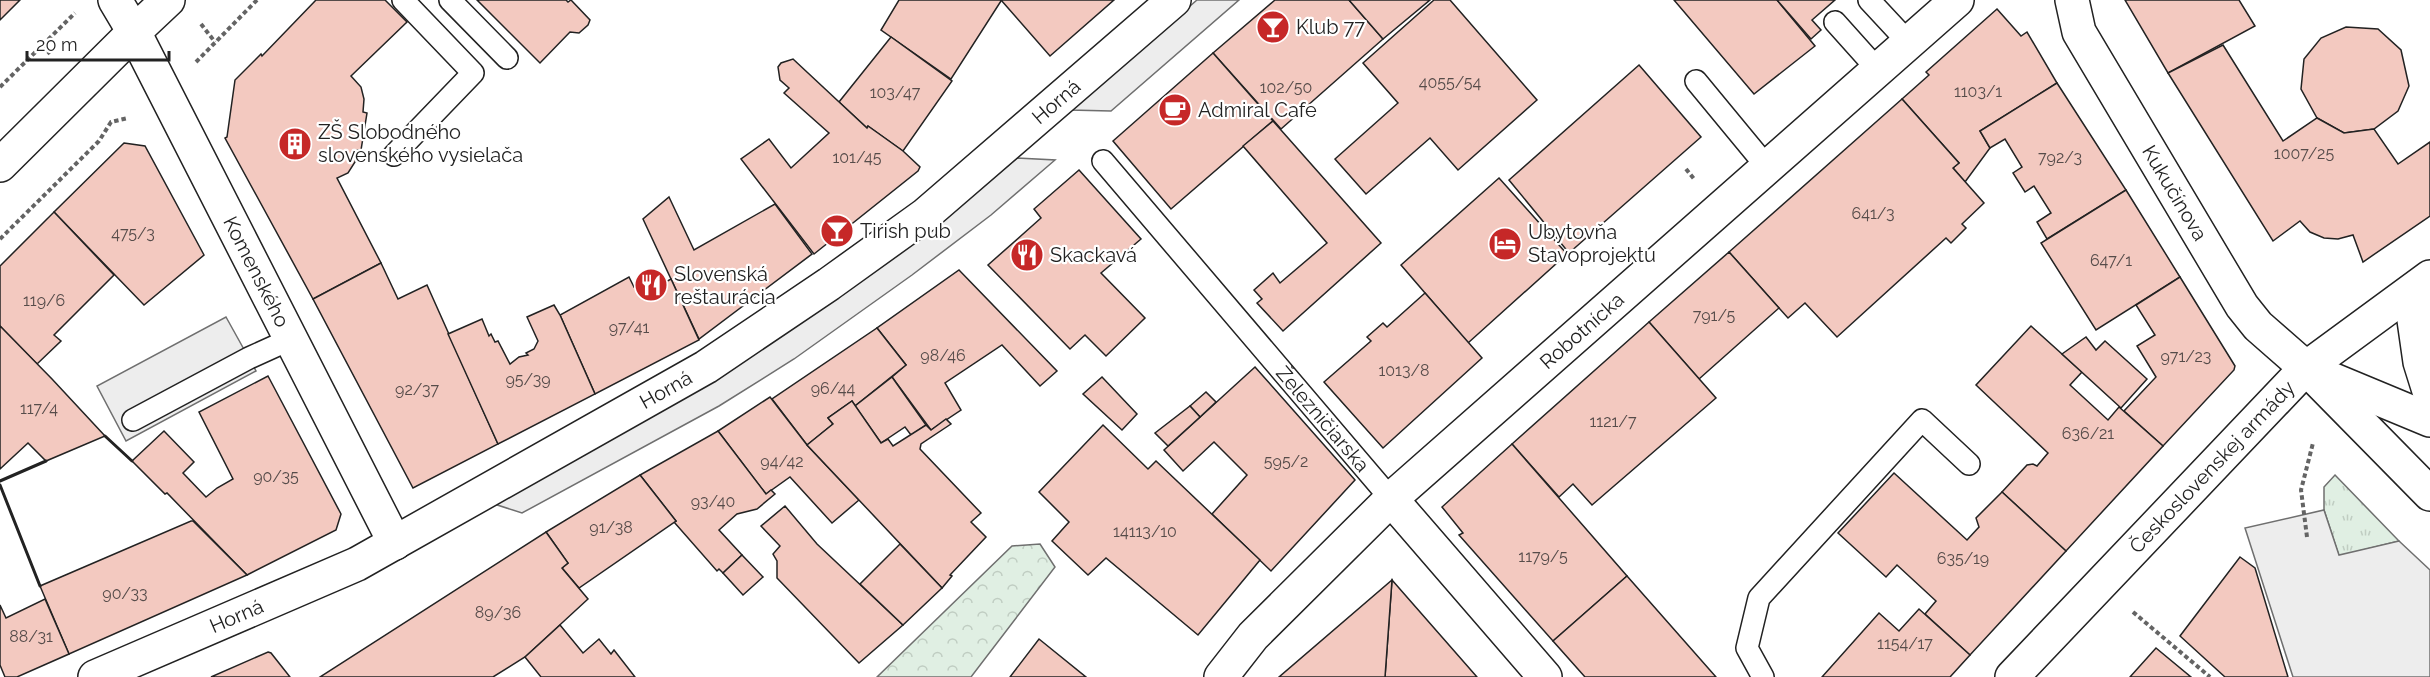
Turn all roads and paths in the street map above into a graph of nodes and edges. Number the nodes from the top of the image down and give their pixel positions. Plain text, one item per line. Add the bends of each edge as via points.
1 (116, 0) edge
2 (168, 0) edge
3 (257, 0) edge
4 (403, 0) edge
5 (450, 0) edge
6 (1174, 0) edge
7 (1869, 0) edge
8 (1957, 0) edge
9 (2072, 0) edge
10 (75, 13) dead end
11 (1835, 22) dead end
12 (134, 32) junction
13 (1908, 42) junction
14 (507, 57) dead end
15 (190, 69) dead end
16 (1878, 70) junction
17 (1696, 81) dead end
18 (0, 87) edge
19 (128, 118) dead end
20 (394, 155) dead end
21 (1103, 161) dead end
22 (0, 165) edge
23 (1767, 167) junction
24 (0, 239) edge
25 (2424, 282) edge
26 (291, 339) junction
27 (2306, 368) junction
28 (2430, 394) edge
29 (133, 420) dead end
30 (2430, 420) edge
31 (2313, 443) dead end
32 (1969, 464) dead end
33 (2430, 494) edge
34 (1391, 499) junction
35 (2307, 537) dead end
36 (395, 543) junction
37 (2100, 584) junction
38 (94, 677) edge
39 (1221, 677) edge
40 (1545, 677) edge
41 (1763, 677) edge
42 (2012, 677) edge
43 (2210, 677) edge

1 - 12 street, Komenského
2 - 12 street
3 - 15 path
4 - 20 lane via 473,73
5 - 14 lane
6 - 36 street, Horná via 925,215 829,284 706,367
7 - 13 lane
8 - 13 street, Robotnícka
9 - 27 street, Kukučínova via 2079,32 2242,306 2258,326
10 - 18 path
11 - 16 lane
12 - 22 street
12 - 26 street, Komenského
13 - 16 street, Robotnícka
16 - 23 street, Robotnícka
17 - 23 lane
19 - 24 path via 111,122 99,141
21 - 34 lane, Železničiarska
23 - 34 street, Robotnícka
25 - 27 street, Československej armády
25 - 28 street via 2414,320 2420,362
26 - 29 lane
26 - 36 street, Komenského
27 - 30 street
27 - 33 street
27 - 37 street, Československej armády
31 - 35 path via 2301,490
32 - 41 lane via 1922,420 1760,598 1747,648
34 - 39 street, Robotnícka via 1253,636
34 - 40 street, Železničiarska
36 - 38 street, Horná via 357,564
37 - 42 street, Československej armády
37 - 43 path

